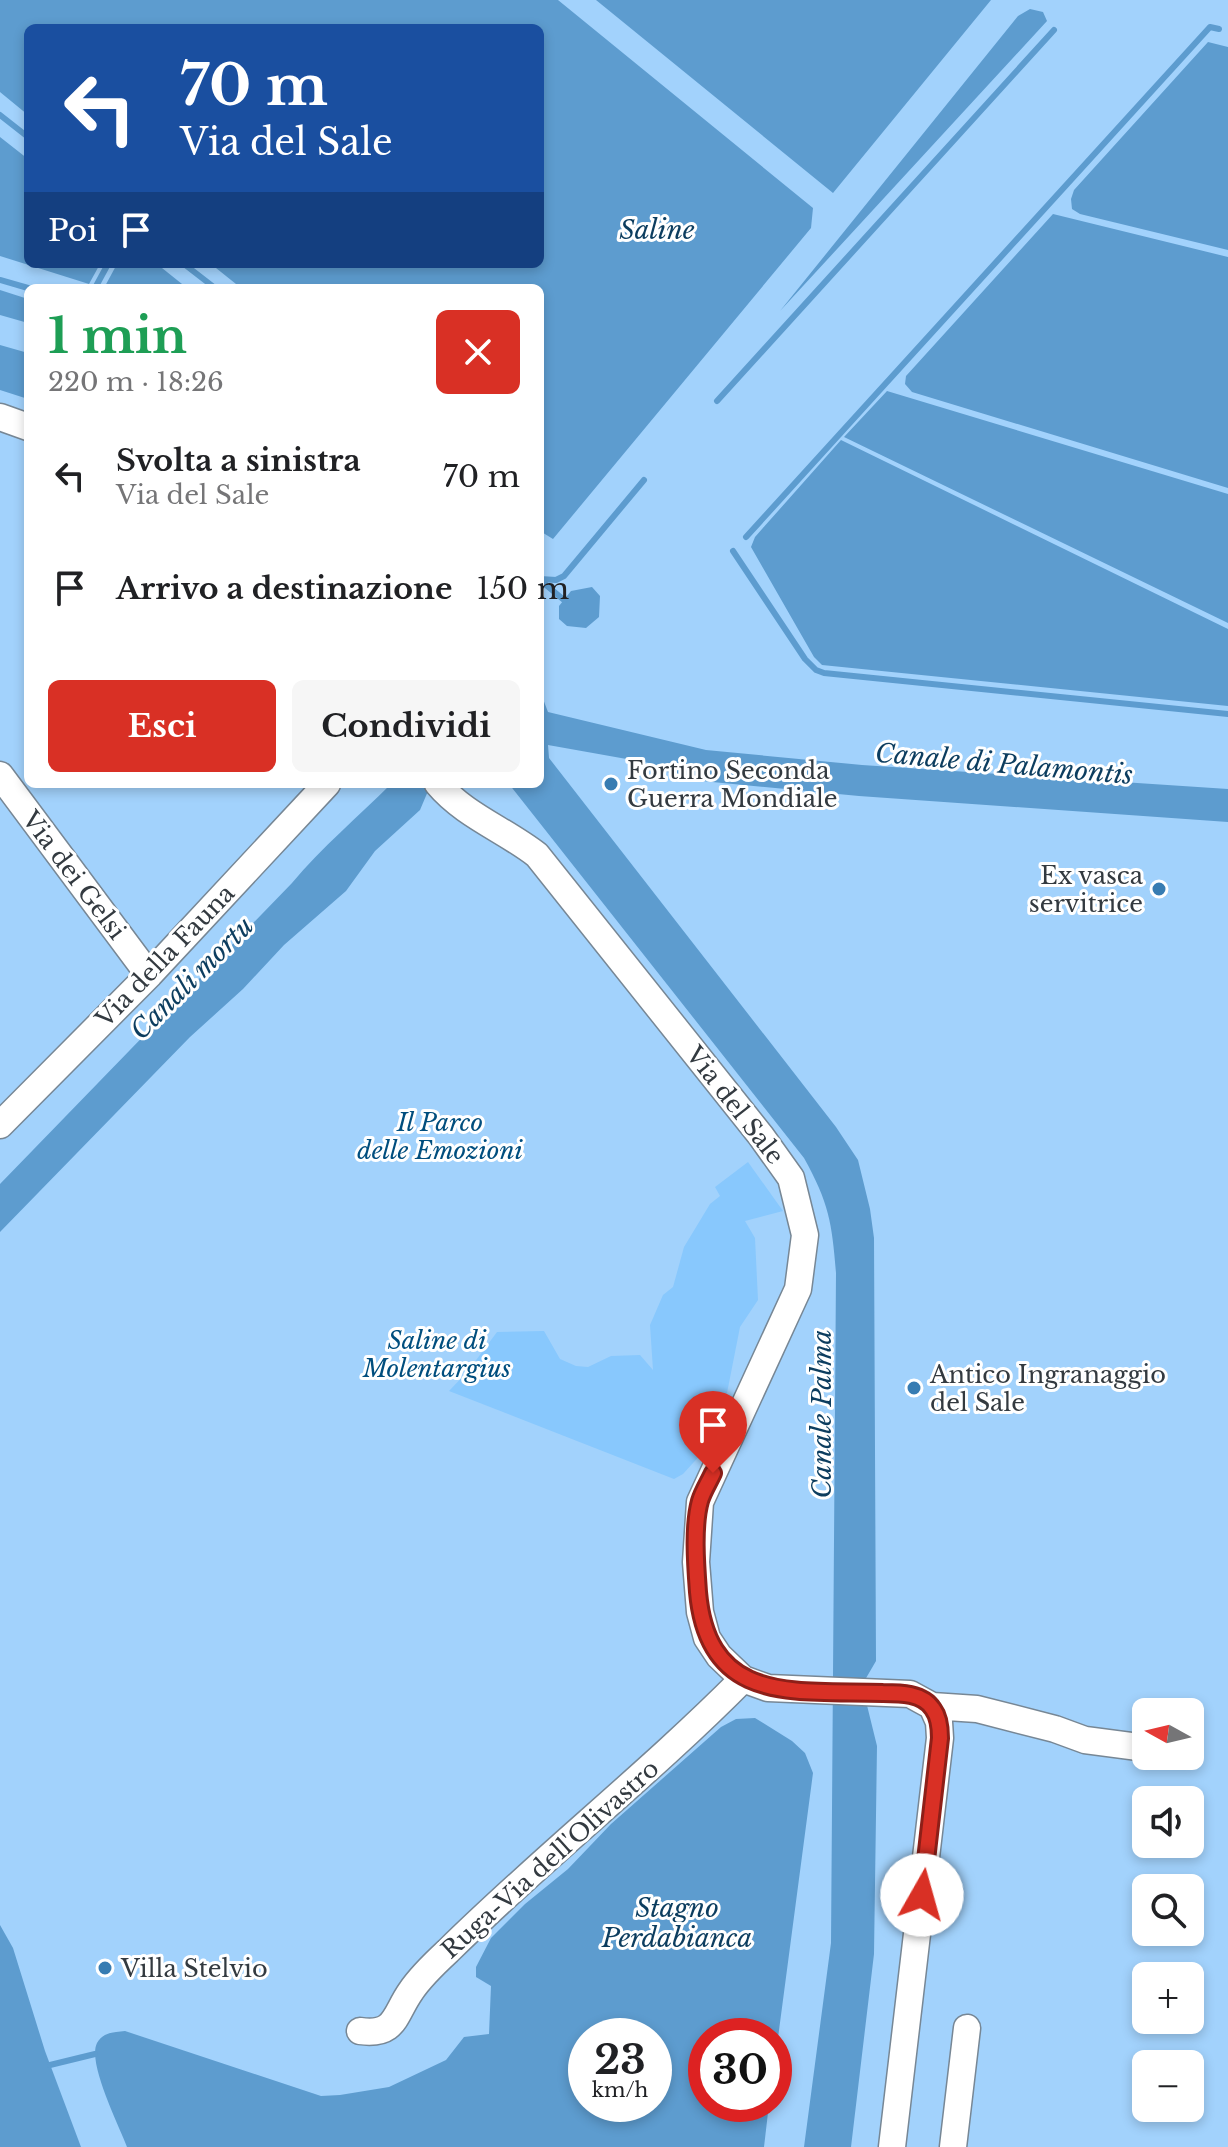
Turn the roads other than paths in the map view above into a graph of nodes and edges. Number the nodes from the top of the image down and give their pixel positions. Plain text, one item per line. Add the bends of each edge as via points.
1 (0, 417) edge
2 (24, 426) edge
3 (0, 775) edge
4 (441, 788) edge
5 (312, 790) edge
6 (149, 975) junction
7 (0, 1125) edge
8 (743, 1679) junction
9 (932, 1706) junction
10 (1132, 1746) edge
11 (967, 2028) dead end
12 (360, 2031) dead end
13 (892, 2147) edge
14 (953, 2147) edge

1 - 2 street
3 - 6 street, Via dei Gelsi
4 - 8 street, Via del Sale via 537,855 791,1178 805,1235 798,1289 700,1502 700,1612 707,1638
5 - 6 street, Via della Fauna
6 - 7 street, Via della Fauna
8 - 9 street via 768,1688 910,1694
8 - 12 street, Ruga-Via dell'Olivastro via 422,1976 388,2027 377,2033
9 - 10 street via 977,1709 1085,1740
9 - 13 street via 940,1738
11 - 14 street

